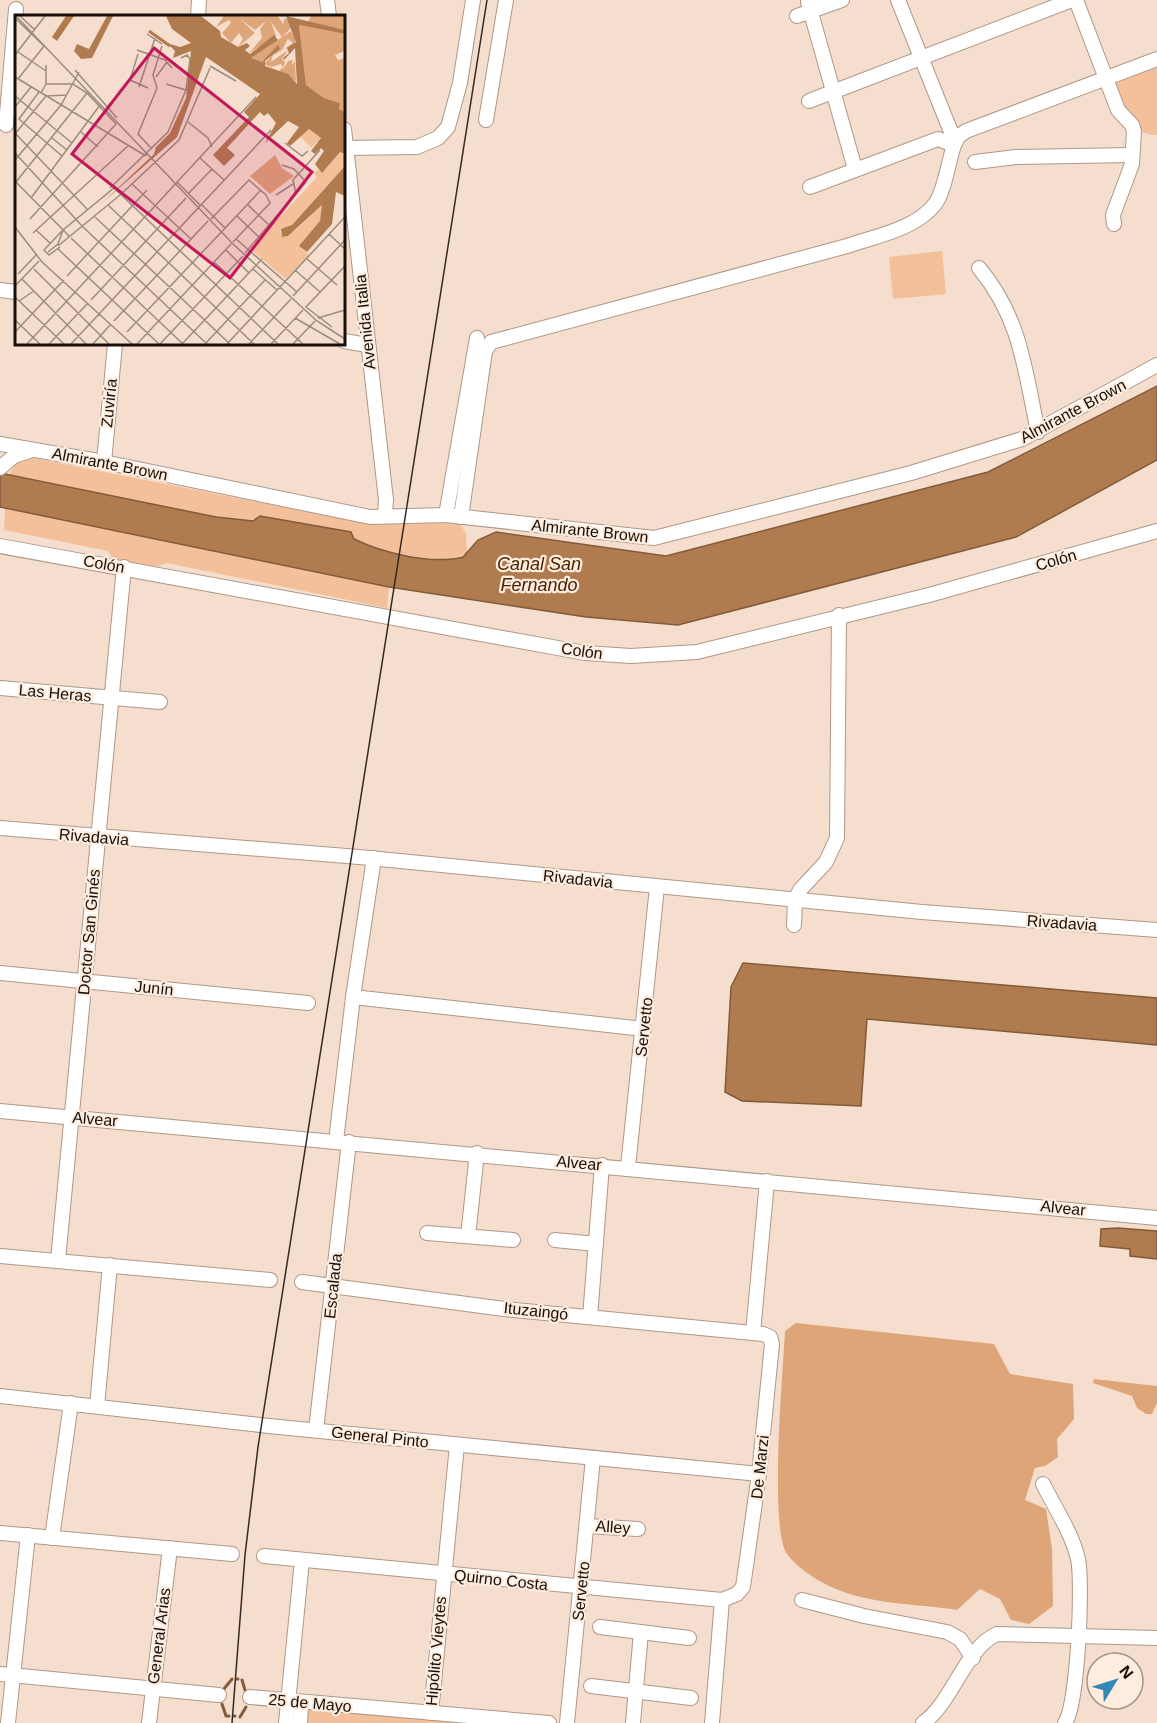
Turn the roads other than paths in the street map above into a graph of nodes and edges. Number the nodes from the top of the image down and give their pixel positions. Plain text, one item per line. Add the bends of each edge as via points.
1 (199, 0) edge
2 (327, 0) edge
3 (473, 0) edge
4 (506, 0) edge
5 (842, 0) edge
6 (898, 0) edge
7 (1074, 0) edge
8 (813, 6) edge
9 (16, 9) dead end
10 (16, 15) edge
11 (198, 15) edge
12 (329, 15) edge
13 (797, 16) dead end
14 (15, 24) edge
15 (1157, 51) edge
16 (921, 58) junction
17 (1157, 59) edge
18 (1105, 74) junction
19 (835, 90) junction
20 (809, 101) dead end
21 (486, 120) dead end
22 (8, 125) edge
23 (952, 139) junction
24 (345, 148) edge
25 (1132, 155) junction
26 (975, 162) dead end
27 (855, 169) junction
28 (810, 187) dead end
29 (1114, 224) dead end
30 (979, 268) dead end
31 (0, 290) edge
32 (15, 292) edge
33 (477, 339) dead end
34 (345, 341) edge
35 (115, 345) edge
36 (367, 345) junction
37 (1157, 365) edge
38 (1038, 432) junction
39 (0, 444) edge
40 (34, 450) junction
41 (104, 462) junction
42 (0, 468) edge
43 (385, 514) junction
44 (446, 515) junction
45 (461, 517) junction
46 (1157, 531) edge
47 (0, 546) edge
48 (124, 567) junction
49 (839, 615) junction
50 (0, 688) edge
51 (110, 698) junction
52 (160, 702) dead end
53 (0, 828) edge
54 (98, 838) junction
55 (374, 858) junction
56 (657, 887) junction
57 (795, 900) junction
58 (794, 925) dead end
59 (1157, 930) edge
60 (0, 973) edge
61 (84, 981) junction
62 (353, 997) junction
63 (308, 1003) dead end
64 (644, 1029) junction
65 (0, 1111) edge
66 (73, 1117) junction
67 (342, 1141) junction
68 (477, 1153) junction
69 (602, 1165) junction
70 (628, 1167) junction
71 (767, 1181) junction
72 (1157, 1218) edge
73 (427, 1233) dead end
74 (468, 1236) junction
75 (513, 1240) dead end
76 (555, 1240) dead end
77 (596, 1244) junction
78 (0, 1256) edge
79 (58, 1260) junction
80 (110, 1265) junction
81 (270, 1280) dead end
82 (302, 1282) dead end
83 (333, 1286) junction
84 (590, 1317) junction
85 (753, 1333) junction
86 (770, 1337) joint
87 (0, 1396) edge
88 (71, 1403) junction
89 (97, 1406) junction
90 (316, 1430) junction
91 (457, 1444) junction
92 (593, 1458) junction
93 (759, 1474) junction
94 (1043, 1484) dead end
95 (587, 1526) junction
96 (639, 1529) dead end
97 (0, 1533) edge
98 (28, 1535) junction
99 (52, 1538) junction
100 (170, 1548) junction
101 (232, 1554) dead end
102 (264, 1557) dead end
103 (302, 1560) junction
104 (443, 1574) junction
105 (581, 1588) junction
106 (737, 1594) joint
107 (722, 1600) junction
108 (802, 1600) dead end
109 (600, 1627) dead end
110 (641, 1632) junction
111 (1077, 1636) junction
112 (689, 1638) dead end
113 (1157, 1638) edge
114 (974, 1658) junction
115 (7, 1675) edge
116 (591, 1686) dead end
117 (152, 1689) junction
118 (636, 1691) junction
119 (219, 1695) dead end
120 (250, 1697) dead end
121 (691, 1698) dead end
122 (294, 1702) junction
123 (430, 1713) junction
124 (8, 1723) edge
125 (149, 1723) edge
126 (286, 1723) edge
127 (300, 1723) edge
128 (549, 1723) edge
129 (567, 1723) edge
130 (633, 1723) edge
131 (712, 1723) edge
132 (922, 1723) edge
133 (1065, 1723) edge

1 - 11 street
2 - 12 street
3 - 24 street via 460,83 448,127 438,138 417,147
4 - 21 street
5 - 8 street
6 - 16 street
7 - 16 street
7 - 18 street
8 - 13 street
8 - 19 street
9 - 10 street
14 - 22 street
15 - 18 street
16 - 19 street
16 - 23 street
17 - 18 street
18 - 23 street
18 - 25 street via 1118,110 1132,125
19 - 20 street
19 - 27 street
23 - 27 street via 938,139
23 - 45 street via 925,213 900,228 847,246 491,342 485,351
24 - 36 street, Avenida Italia
25 - 26 street via 1016,157
25 - 29 street via 1124,192 1113,215
27 - 28 street
30 - 38 street via 993,284 1017,332
31 - 32 street
33 - 44 street
34 - 36 street
35 - 41 street, Zuviría
36 - 43 street, Avenida Italia
37 - 38 street, Almirante Brown
38 - 45 street, Almirante Brown via 911,473 663,537
39 - 40 street, Almirante Brown
40 - 41 street, Almirante Brown
40 - 42 street, Almirante Brown via 14,456
41 - 43 street, Almirante Brown via 370,516
43 - 44 street, Almirante Brown
44 - 45 street, Almirante Brown
46 - 49 street, Colón via 929,595
47 - 48 street, Colón
48 - 49 street, Colón via 585,653 632,657 697,652
48 - 51 street, Doctor San Ginés
49 - 57 street via 837,838 826,862
50 - 51 street, Las Heras
51 - 52 street, Las Heras
51 - 54 street, Doctor San Ginés
53 - 54 street, Rivadavia
54 - 55 street, Rivadavia
54 - 61 street, Doctor San Ginés
55 - 56 street, Rivadavia
55 - 62 street, Escalada
56 - 57 street, Rivadavia
56 - 64 street, Servetto
57 - 58 street
57 - 59 street, Rivadavia
60 - 61 street, Junín
61 - 63 street, Junín
61 - 66 street, Doctor San Ginés
62 - 64 street
62 - 67 street, Escalada
64 - 70 street, Servetto
65 - 66 street, Alvear
66 - 67 street, Alvear
66 - 79 street, Doctor San Ginés
67 - 68 street, Alvear
67 - 83 street, Escalada
68 - 69 street, Alvear
68 - 74 street
69 - 70 street, Alvear
69 - 77 street
70 - 71 street, Alvear
71 - 72 street, Alvear
71 - 85 street
73 - 74 street
74 - 75 street
76 - 77 street
77 - 84 street
78 - 79 street
79 - 80 street
80 - 81 street
80 - 89 street
82 - 83 street, Ituzaingó
83 - 84 street, Ituzaingó
83 - 90 street, Escalada
84 - 85 street, Ituzaingó
85 - 86 street, Ituzaingó
86 - 93 street, De Marzi
87 - 88 street, General Pinto
88 - 89 street, General Pinto
88 - 99 street
89 - 90 street, General Pinto
90 - 91 street, General Pinto
91 - 92 street, General Pinto
91 - 104 street, Hipólito Vieytes
92 - 93 street, General Pinto
92 - 95 street, Servetto
93 - 106 street, De Marzi via 742,1587
94 - 111 street via 1078,1559 1081,1583
95 - 96 street, Alley
95 - 105 street, Servetto
97 - 98 street
98 - 99 street
98 - 115 street
99 - 100 street
100 - 101 street
100 - 117 street, General Arias
102 - 103 street, Quirno Costa
103 - 104 street, Quirno Costa
103 - 122 street via 291,1695
104 - 105 street, Quirno Costa
104 - 123 street, Hipólito Vieytes
105 - 107 street, Quirno Costa
105 - 129 street, Servetto
106 - 107 street, Quirno Costa
107 - 131 street
108 - 114 street via 947,1632 960,1639
109 - 110 street
110 - 112 street
110 - 118 street
111 - 113 street
111 - 114 street via 997,1634
111 - 133 street via 1077,1677
114 - 132 street via 937,1711
115 - 117 street
115 - 124 street
116 - 118 street
117 - 119 street
117 - 125 street, General Arias
118 - 121 street
118 - 130 street
120 - 122 street, 25 de Mayo
122 - 123 street, 25 de Mayo
122 - 126 street
122 - 127 street
123 - 128 street, 25 de Mayo

